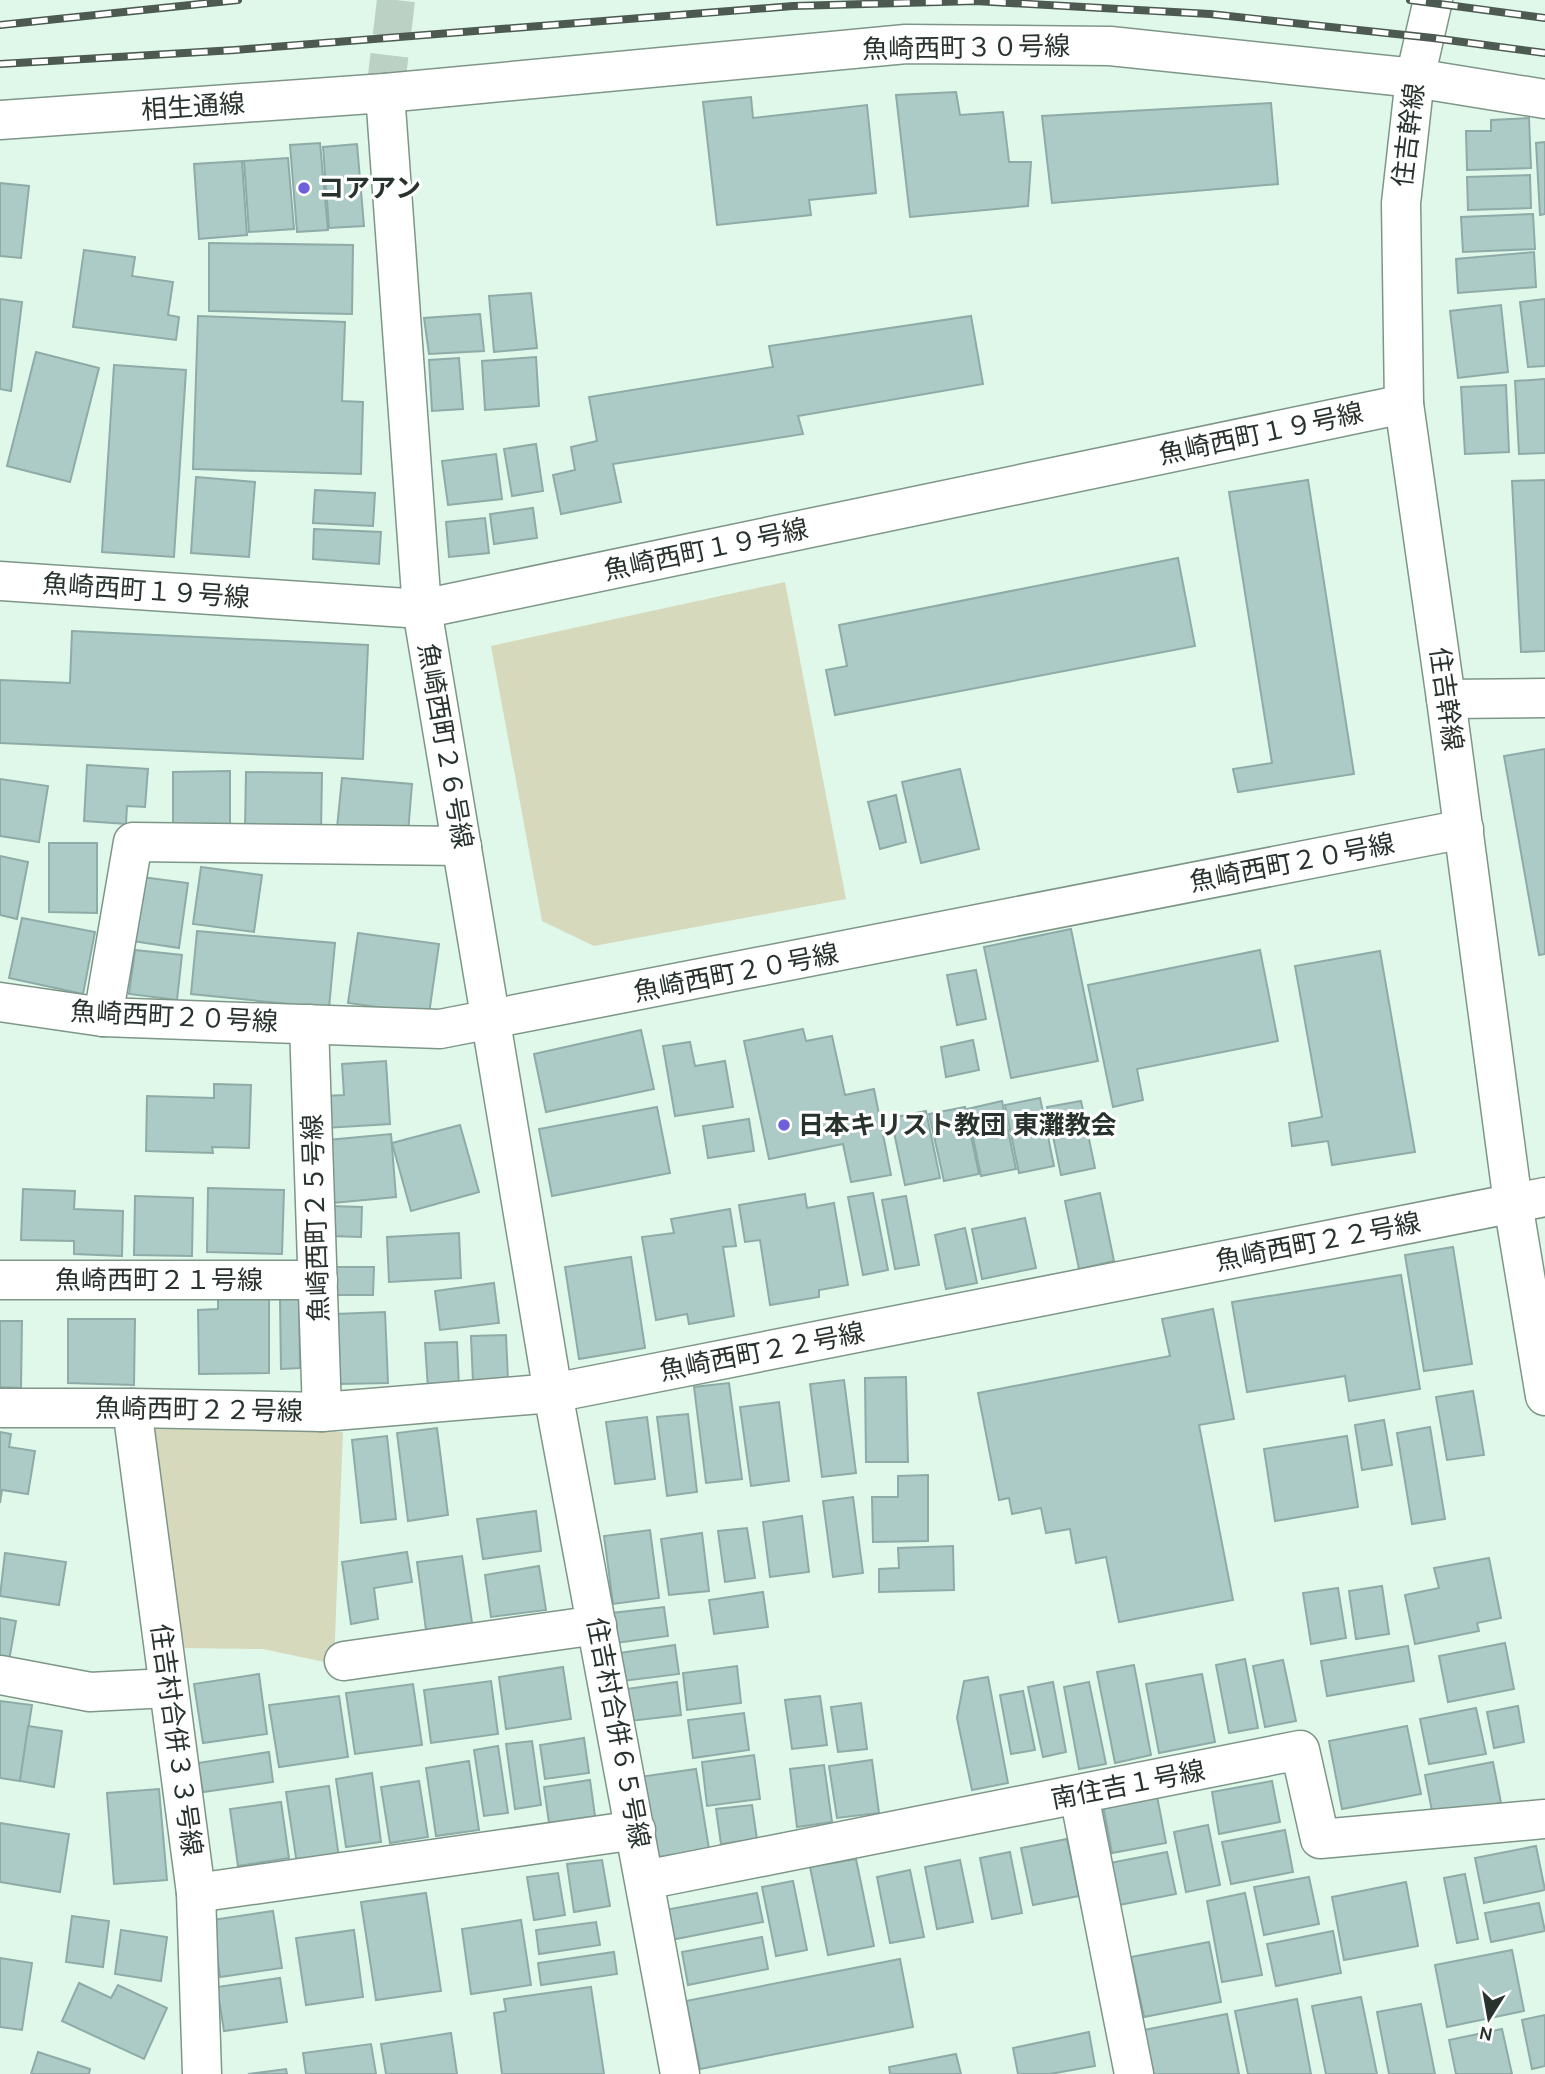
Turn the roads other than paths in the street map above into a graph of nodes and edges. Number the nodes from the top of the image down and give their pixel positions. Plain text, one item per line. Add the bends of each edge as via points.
1 (1433, 0) edge
2 (1415, 78) junction
3 (385, 93) junction
4 (1545, 99) edge
5 (0, 121) edge
6 (1404, 404) junction
7 (0, 581) edge
8 (422, 609) junction
9 (1545, 698) edge
10 (1446, 699) junction
11 (1464, 829) junction
12 (462, 846) junction
13 (0, 1002) edge
14 (103, 1017) junction
15 (492, 1021) junction
16 (309, 1024) junction
17 (1529, 1200) edge
18 (0, 1280) edge
19 (318, 1280) junction
20 (553, 1393) junction
21 (1545, 1396) edge
22 (0, 1408) edge
23 (132, 1408) junction
24 (322, 1412) junction
25 (597, 1625) junction
26 (344, 1661) dead end
27 (0, 1675) edge
28 (168, 1688) junction
29 (1079, 1795) junction
30 (1545, 1819) edge
31 (636, 1830) junction
32 (645, 1880) junction
33 (196, 1893) junction
34 (202, 2074) edge
35 (680, 2074) edge
36 (1134, 2074) edge

1 - 2 street, 住吉幹線
2 - 3 street, 魚崎西町３０号線 via 1110,46 906,44
2 - 4 street, 魚崎西町３０号線
2 - 6 street, 住吉幹線 via 1401,203
3 - 5 street, 相生通線
3 - 8 street, 魚崎西町２６号線
6 - 8 street, 魚崎西町１９号線
6 - 10 street, 住吉幹線
7 - 8 street, 魚崎西町１９号線
8 - 12 street, 魚崎西町２６号線
9 - 10 street
10 - 11 street, 住吉幹線
11 - 15 street, 魚崎西町２０号線
11 - 17 street, 住吉幹線
12 - 14 street via 133,842
12 - 15 street, 魚崎西町２６号線
13 - 14 street, 魚崎西町２０号線
14 - 16 street, 魚崎西町２０号線
15 - 16 street, 魚崎西町２０号線 via 440,1029
15 - 20 street, 魚崎西町２６号線
16 - 19 street, 魚崎西町２５号線
17 - 20 street, 魚崎西町２２号線
17 - 21 street, 住吉幹線
18 - 19 street, 魚崎西町２１号線
19 - 24 street, 魚崎西町２５号線
20 - 24 street, 魚崎西町２２号線
20 - 25 street, 住吉村合併６５号線
22 - 23 street, 魚崎西町２２号線
23 - 24 street, 魚崎西町２２号線
23 - 28 street, 住吉村合併３３号線
25 - 26 street
25 - 31 street, 住吉村合併６５号線
27 - 28 street via 90,1692
28 - 33 street, 住吉村合併３３号線
29 - 30 street, 南住吉１号線 via 1300,1750 1320,1839
29 - 32 street, 南住吉１号線
29 - 36 street
31 - 32 street, 住吉村合併６５号線
31 - 33 street
32 - 35 street, 住吉村合併６５号線
33 - 34 street, 住吉村合併３３号線

